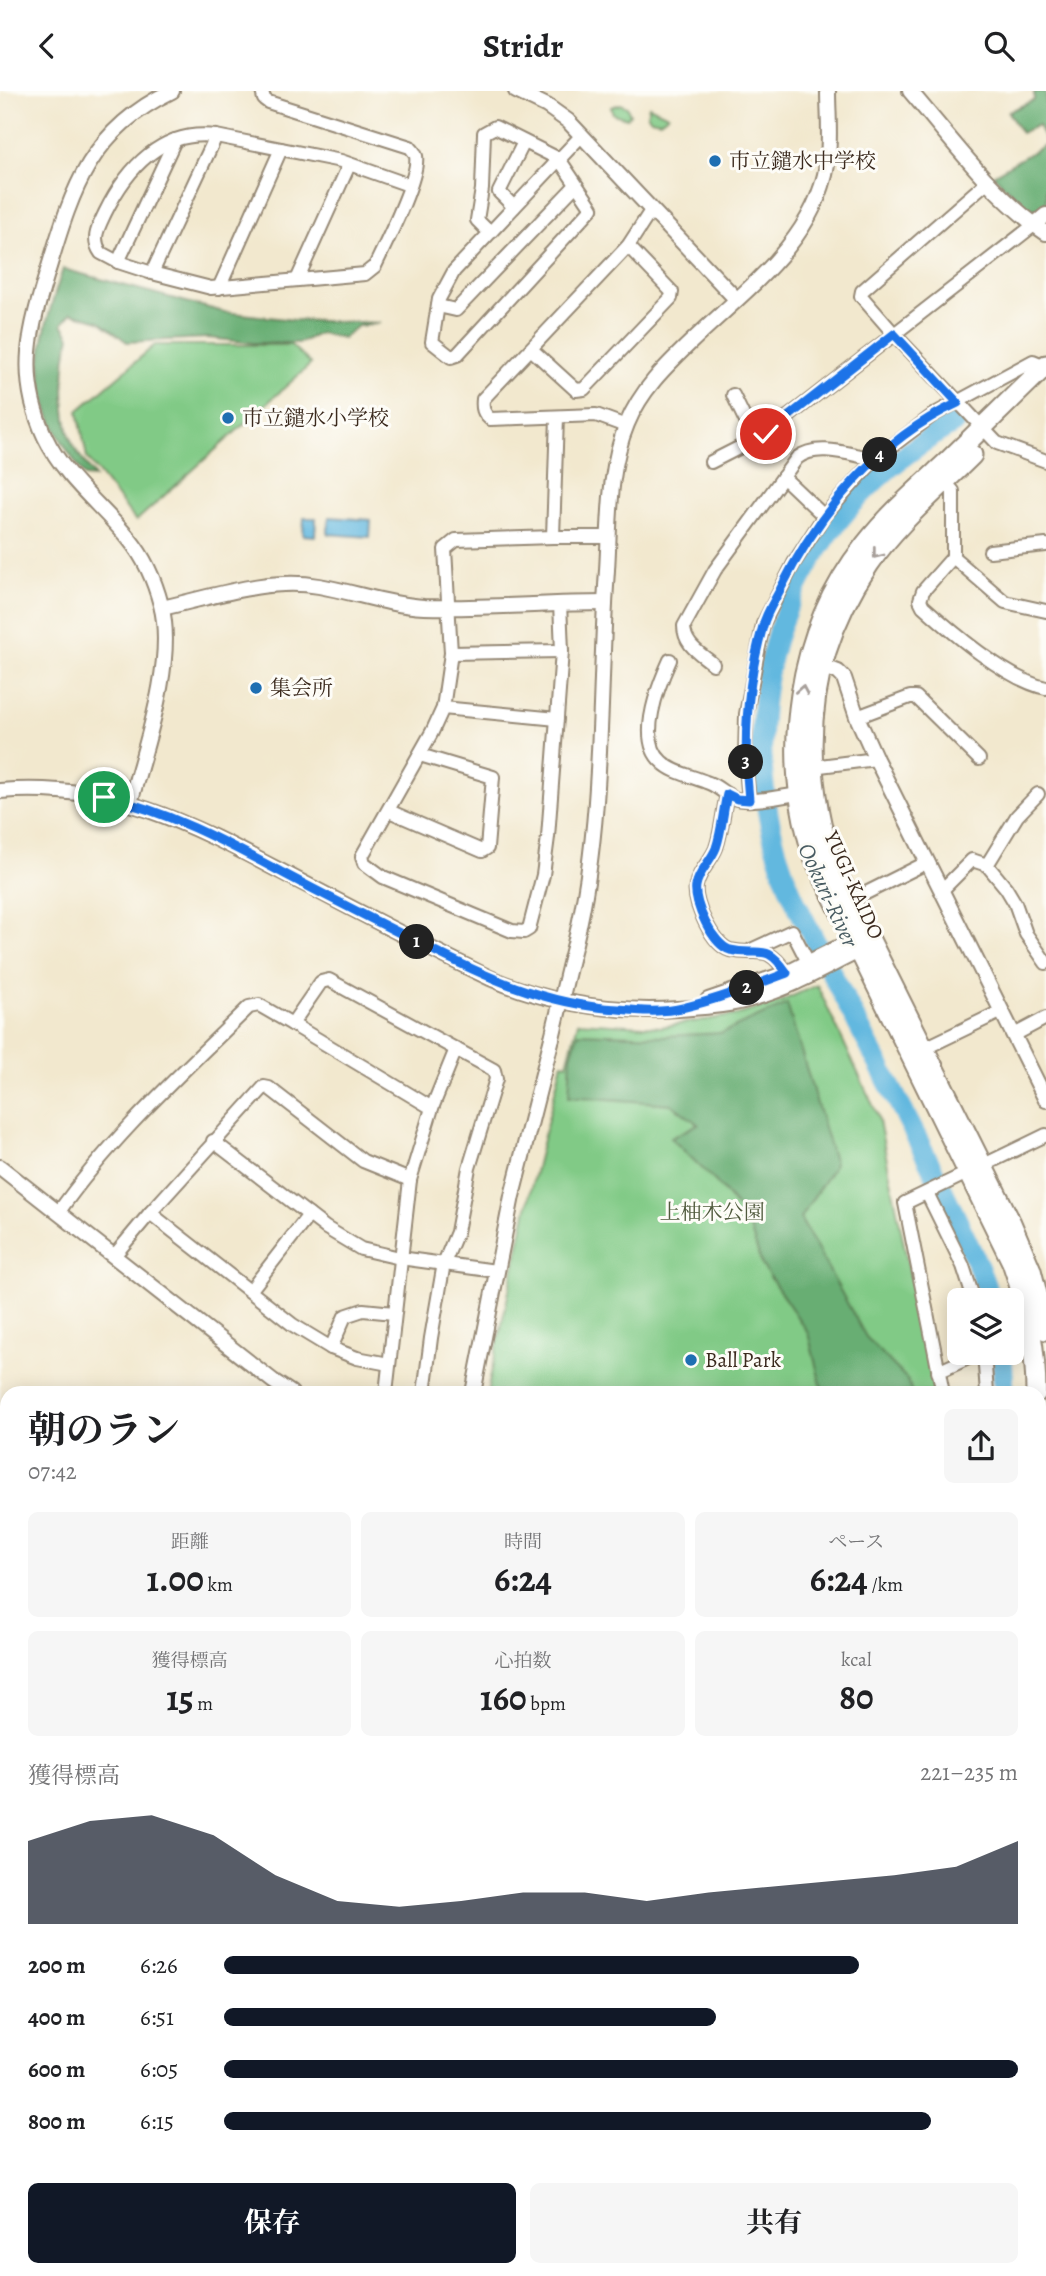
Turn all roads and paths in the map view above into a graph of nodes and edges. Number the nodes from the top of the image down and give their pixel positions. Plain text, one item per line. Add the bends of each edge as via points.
1 (262, 91) edge
2 (516, 91) edge
3 (828, 91) edge
4 (910, 91) edge
5 (162, 93) edge
6 (582, 135) junction
7 (216, 136) junction
8 (175, 139) junction
9 (524, 142) junction
10 (281, 149) junction
11 (559, 159) junction
12 (349, 165) junction
13 (988, 181) junction
14 (410, 185) junction
15 (576, 185) junction
16 (514, 207) junction
17 (652, 208) junction
18 (1046, 215) edge
19 (1040, 229) edge
20 (490, 233) junction
21 (628, 246) junction
22 (118, 262) junction
23 (152, 273) junction
24 (297, 280) junction
25 (219, 288) junction
26 (736, 299) junction
27 (438, 306) junction
28 (894, 334) junction
29 (531, 349) junction
30 (1046, 372) edge
31 (733, 395) dead end
32 (959, 404) junction
33 (557, 417) junction
34 (626, 426) junction
35 (982, 429) junction
36 (755, 440) junction
37 (875, 459) junction
38 (710, 461) dead end
39 (1046, 461) edge
40 (783, 477) junction
41 (945, 482) junction
42 (824, 516) junction
43 (552, 537) junction
44 (609, 537) junction
45 (1046, 545) edge
46 (990, 551) dead end
47 (953, 557) junction
48 (560, 603) junction
49 (605, 603) junction
50 (449, 607) junction
51 (162, 608) junction
52 (1046, 611) edge
53 (562, 651) junction
54 (451, 653) junction
55 (670, 660) dead end
56 (815, 663) junction
57 (713, 664) dead end
58 (1046, 688) edge
59 (443, 708) junction
60 (857, 717) junction
61 (557, 719) junction
62 (419, 755) junction
63 (876, 759) junction
64 (979, 759) dead end
65 (812, 767) junction
66 (0, 791) edge
67 (727, 794) junction
68 (1038, 794) dead end
69 (789, 795) junction
70 (751, 799) junction
71 (130, 803) junction
72 (389, 811) junction
73 (928, 862) junction
74 (987, 865) junction
75 (942, 890) junction
76 (850, 901) junction
77 (861, 943) junction
78 (751, 950) junction
79 (1046, 963) edge
80 (814, 964) junction
81 (787, 973) junction
82 (681, 1009) junction
83 (1002, 1011) junction
84 (1046, 1018) edge
85 (292, 1024) junction
86 (1014, 1035) junction
87 (456, 1049) junction
88 (923, 1049) junction
89 (1046, 1100) edge
90 (432, 1108) junction
91 (1046, 1135) edge
92 (213, 1141) junction
93 (0, 1167) edge
94 (968, 1173) junction
95 (411, 1180) junction
96 (929, 1192) junction
97 (58, 1213) junction
98 (150, 1213) junction
99 (309, 1215) junction
100 (114, 1256) junction
101 (400, 1258) junction
102 (444, 1263) junction
103 (496, 1271) junction
104 (970, 1288) edge
105 (250, 1291) junction
106 (394, 1313) junction
107 (1046, 1323) edge
108 (331, 1348) junction
109 (389, 1364) junction
110 (954, 1365) edge
111 (983, 1365) edge
112 (938, 1372) junction
113 (280, 1386) edge
114 (387, 1386) edge
115 (425, 1386) edge
116 (474, 1386) edge
117 (941, 1386) edge
118 (987, 1386) edge
119 (1036, 1386) edge

1 - 14 street via 268,102 410,147 416,159
2 - 6 street via 547,106
3 - 26 street via 828,159 814,206 786,251
4 - 13 street
5 - 51 street via 112,134 75,187 36,311 27,358 31,395 51,449 136,548
6 - 11 street
6 - 17 street
7 - 8 street
7 - 10 street
7 - 23 street
8 - 22 street
8 - 22 street via 127,176 97,229 96,246
9 - 11 street
9 - 16 street via 499,192
9 - 20 street via 495,127 484,133 477,220
10 - 12 street
10 - 25 street
11 - 15 street
11 - 16 street
12 - 14 street
12 - 24 street
13 - 19 street
13 - 28 street via 862,291
14 - 24 street via 370,271
15 - 27 street via 456,310
15 - 27 street via 592,208 590,213 451,357 432,342
16 - 20 street
17 - 21 street
17 - 26 street
18 - 19 street
19 - 28 street
20 - 27 street via 454,271
21 - 29 street
21 - 29 street via 671,292 671,299 584,390 576,390
22 - 23 street
23 - 25 street
24 - 25 street
26 - 34 street via 656,376
28 - 32 street
28 - 36 street
29 - 33 street via 484,399 484,415 490,419
30 - 32 street via 1034,361
30 - 35 main road, YUGI-KAIDO
31 - 36 street
32 - 35 street
32 - 37 street via 933,415
33 - 34 street via 596,415
33 - 43 street
34 - 44 street via 614,471
35 - 39 street via 1003,447
35 - 41 main road, YUGI-KAIDO
35 - 56 main road, YUGI-KAIDO via 863,547 831,600
36 - 38 street
37 - 40 street via 805,452
37 - 42 street
40 - 42 street
40 - 57 street via 716,570 684,626 688,643
41 - 47 street via 953,491
41 -> 56 main road, YUGI-KAIDO via 869,564
42 - 70 street via 763,624 746,714
43 - 44 street
43 - 50 street via 456,540 445,549
44 - 49 street
45 - 46 street
47 - 52 street via 1005,602
47 - 58 street via 923,591 923,606 961,641 1031,685
48 - 49 street
48 - 50 street
48 - 53 street
49 - 103 street, bridge via 589,879
50 - 51 street via 399,604 289,584
50 - 54 street
51 - 71 street via 163,673
53 - 54 street
53 - 61 street
54 - 59 street
55 - 67 street via 652,710 654,751 662,762
56 - 60 street via 843,676
56 - 65 main road, YUGI-KAIDO
69 -> 56 main road, YUGI-KAIDO via 798,713
59 - 61 street
59 - 62 street
60 - 63 street
60 - 64 street via 916,697
61 - 72 street via 543,875 529,929 524,932 496,926 393,882 364,863 362,856
62 - 72 street
62 - 72 street via 493,777 487,848 482,851
63 - 65 street
63 - 73 street
65 - 76 main road, YUGI-KAIDO via 823,835
66 - 71 street via 74,792
67 - 70 street
67 - 78 street via 716,848 696,882 695,894 717,943 729,950
68 - 74 street via 1017,816
69 - 70 street
69 - 77 main road, YUGI-KAIDO via 814,858
71 - 82 street via 206,833 506,985 596,1008
73 - 75 street
73 - 76 street
74 - 75 street via 972,860
74 - 79 street via 1011,894 1026,934
75 - 83 street
76 - 77 main road, YUGI-KAIDO
77 - 80 street
77 - 88 main road, YUGI-KAIDO
77 - 94 main road, YUGI-KAIDO
78 - 80 street via 792,931
78 - 81 street via 772,955
80 - 81 street
80 - 82 street via 757,997
81 - 82 street
83 - 86 street
83 - 88 street
84 - 86 street
85 - 87 street via 321,982 329,980
85 - 90 street
85 - 97 street via 259,1005 249,1007 156,1098
86 - 89 street
87 - 90 street
87 - 102 street via 494,1070 496,1079 469,1168 457,1232
88 - 94 main road, YUGI-KAIDO
90 - 95 street
91 - 94 street
92 - 95 street via 264,1087 363,1161
92 - 98 street
92 - 99 street
93 - 97 street
94 - 96 street
94 - 107 main road, YUGI-KAIDO via 1027,1258
94 - 119 main road, YUGI-KAIDO via 1006,1247 1022,1291 1035,1347
95 - 101 street
96 - 104 street
96 - 112 street via 905,1203
97 - 100 street
98 - 100 street
98 - 105 street
99 - 101 street via 361,1249
99 - 105 street
100 - 113 street
101 - 102 street
101 - 106 street
102 - 103 street
102 - 115 street
103 - 116 street
105 - 108 street
106 - 108 street via 363,1310 345,1316
106 - 109 street
108 - 109 street
109 - 114 street
110 - 112 street
111 - 118 street
112 - 117 street

